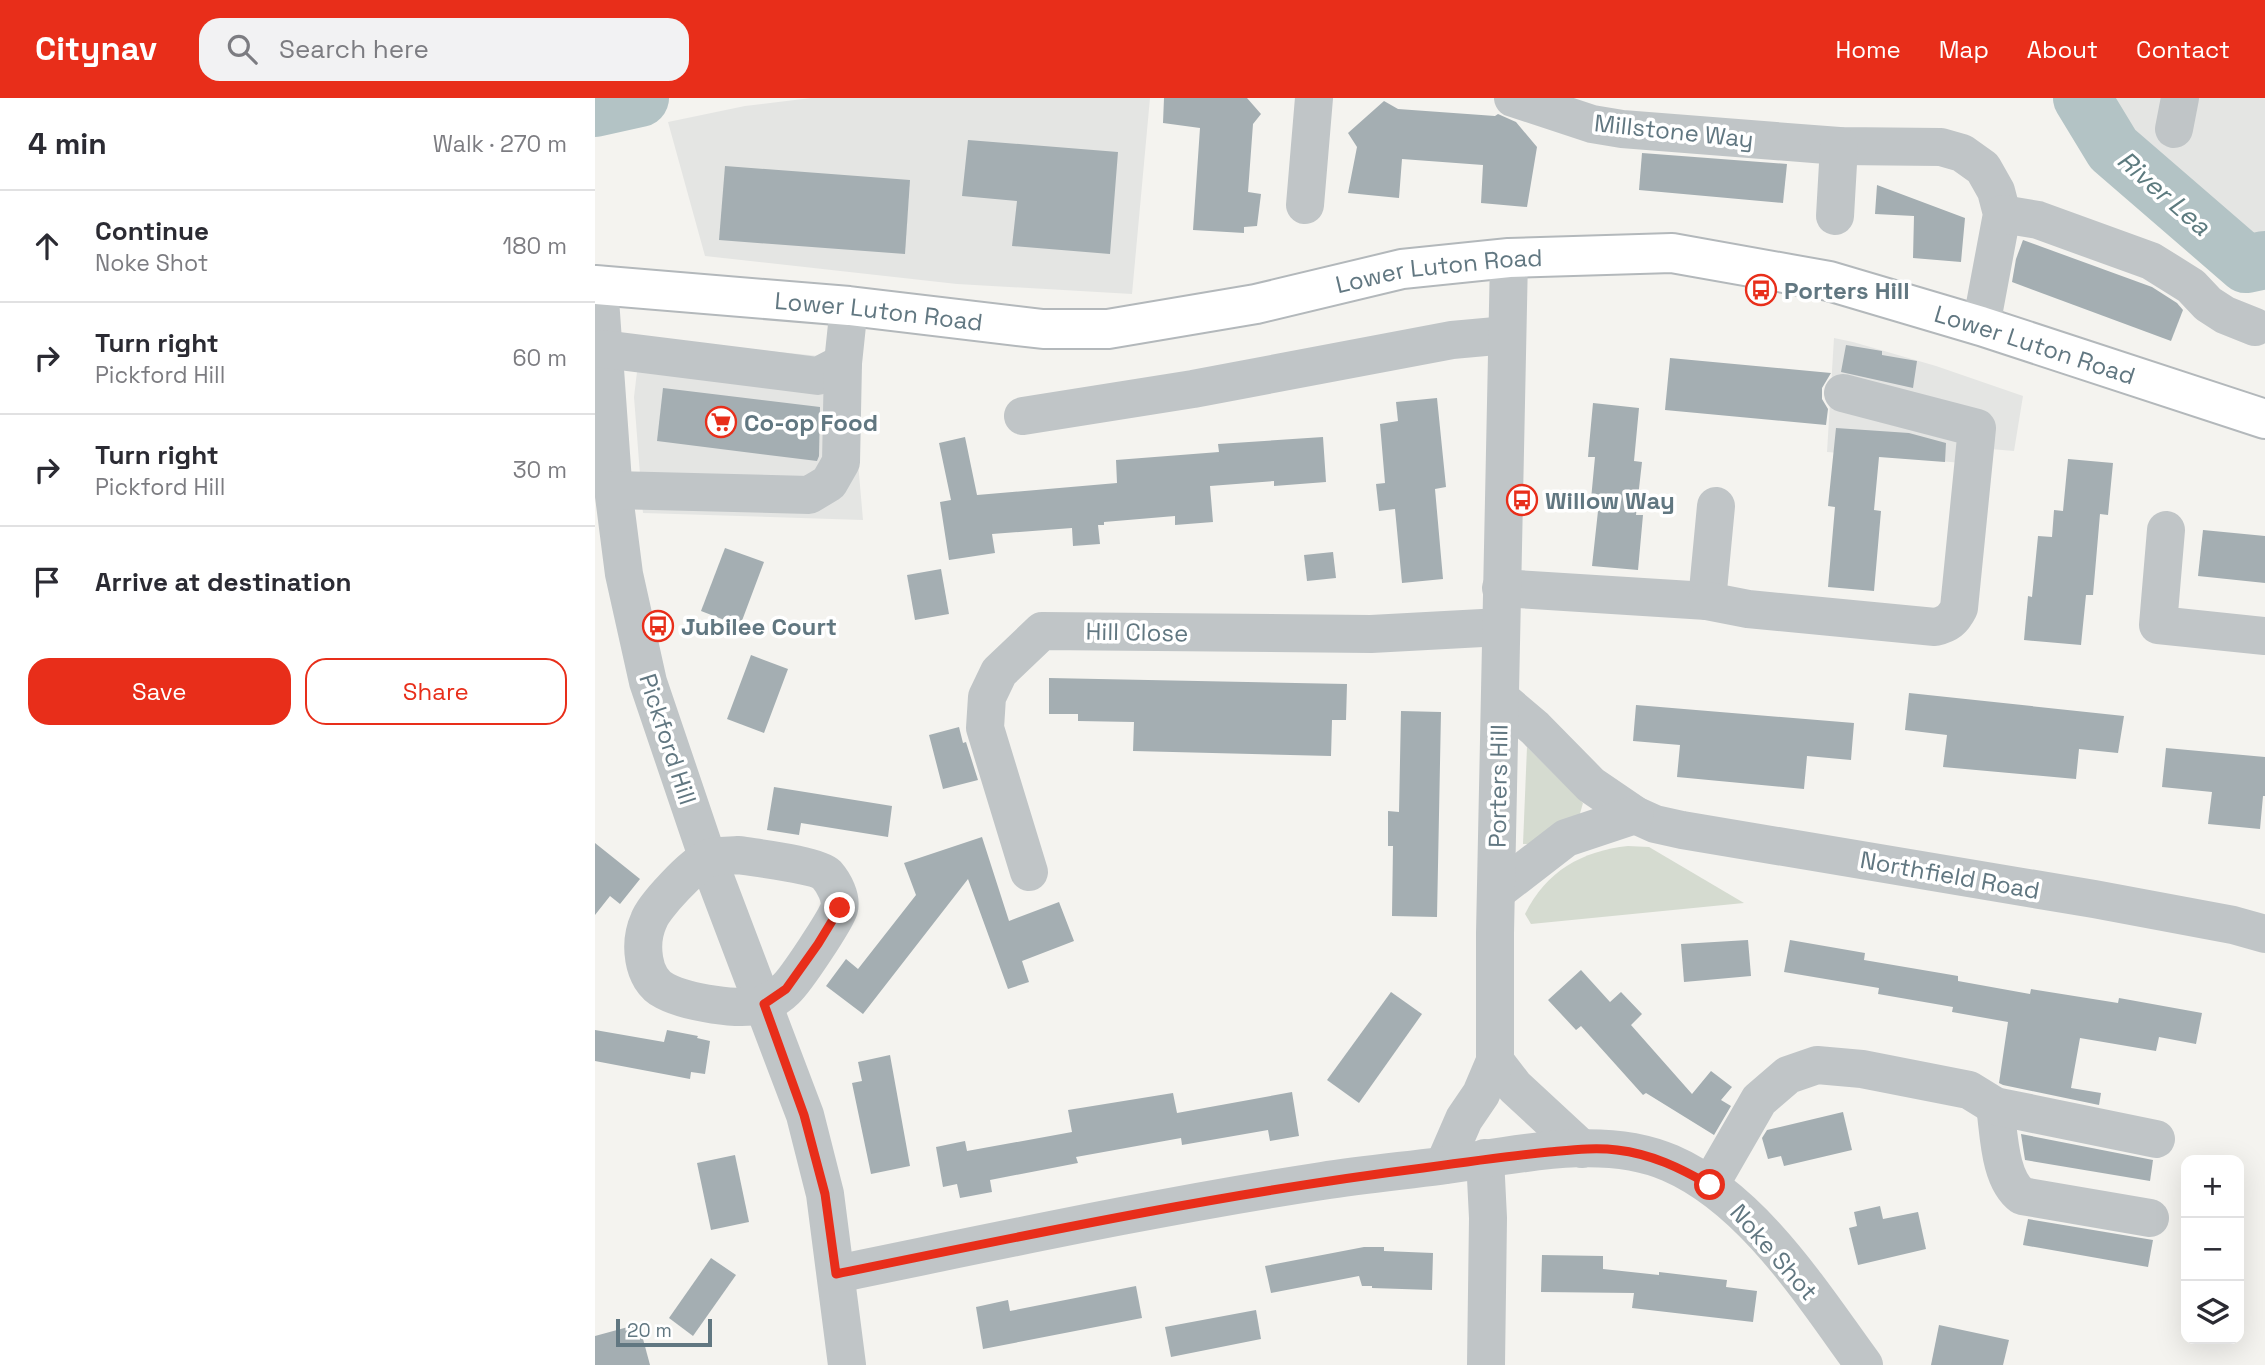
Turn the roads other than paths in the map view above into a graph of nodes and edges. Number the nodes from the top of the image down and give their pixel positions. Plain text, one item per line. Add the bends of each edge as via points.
1 (1314, 98) edge
2 (1513, 98) edge
3 (1839, 146) junction
4 (1305, 205) dead end
5 (2002, 214) junction
6 (1835, 216) dead end
7 (1509, 258) junction
8 (597, 285) edge
9 (849, 306) junction
10 (1981, 326) junction
11 (2255, 327) dead end
12 (1507, 335) junction
13 (603, 349) junction
14 (843, 363) junction
15 (1843, 393) dead end
16 (1023, 415) dead end
17 (2265, 419) edge
18 (607, 494) edge
19 (1716, 506) dead end
20 (2166, 530) dead end
21 (1501, 588) junction
22 (1707, 601) junction
23 (1501, 627) junction
24 (2265, 636) edge
25 (1500, 699) junction
26 (1635, 815) junction
27 (708, 859) junction
28 (1028, 872) dead end
29 (1496, 892) junction
30 (2265, 935) edge
31 (764, 1004) junction
32 (1495, 1061) junction
33 (1994, 1106) junction
34 (2155, 1139) dead end
35 (1582, 1149) junction
36 (1485, 1158) junction
37 (1444, 1165) junction
38 (1710, 1185) junction
39 (2150, 1218) dead end
40 (836, 1274) junction
41 (847, 1365) edge
42 (1486, 1365) edge
43 (1864, 1365) edge

1 - 4 street
2 - 3 street, Millstone Way via 1622,129
3 - 5 street, Millstone Way via 1941,147 1962,153 1983,168
3 - 6 street
5 - 10 street, Millstone Way
5 - 11 street via 2038,219 2151,261 2225,315
7 - 9 main road, Lower Luton Road via 1402,270 1256,304 1108,329 1043,329
7 - 10 main road, Lower Luton Road via 1672,253 1829,281
7 - 12 street, Porters Hill
8 - 9 main road, Lower Luton Road
8 - 13 street, Pickford Hill
9 - 14 street
10 - 17 main road, Lower Luton Road
12 - 16 street via 1452,340 1193,389
12 - 21 street, Porters Hill
13 - 14 street via 818,376
13 - 18 street, Pickford Hill
14 - 18 street via 841,462 829,483 809,495
15 - 22 street via 1977,428 1959,608 1954,618 1935,626
18 - 27 street, Pickford Hill via 648,682
19 - 22 street
20 - 24 street via 2158,625
21 - 22 street
21 - 23 street, Porters Hill
23 - 25 street, Porters Hill
23 - 28 street, Hill Close via 1371,634 1042,631 999,672 987,697 985,728
25 - 26 street, Northfield Road via 1591,785
25 - 29 street, Porters Hill
26 - 29 street via 1566,838
26 - 30 street, Northfield Road via 1682,830 2233,925
27 - 31 street, Pickford Hill
27 - 31 street via 687,874 649,917 643,939 651,979 673,995 734,1007
27 - 31 street via 739,855 797,865 825,873 837,889 840,908 818,944 786,989
29 - 32 street, Porters Hill
31 - 40 street, Pickford Hill via 804,1115 825,1194
32 - 35 street via 1515,1087
32 - 37 street, Porters Hill
33 - 34 street
33 - 38 street via 1969,1090 1817,1065 1788,1074 1759,1100
33 - 39 street via 2007,1178 2014,1190
35 - 36 street, Noke Shot
35 - 38 street, Noke Shot via 1641,1153 1670,1162
36 - 37 street, Noke Shot
36 - 42 street
37 - 40 street, Noke Shot via 1104,1219
38 - 43 street, Noke Shot via 1743,1210
40 - 41 street, Pickford Hill

